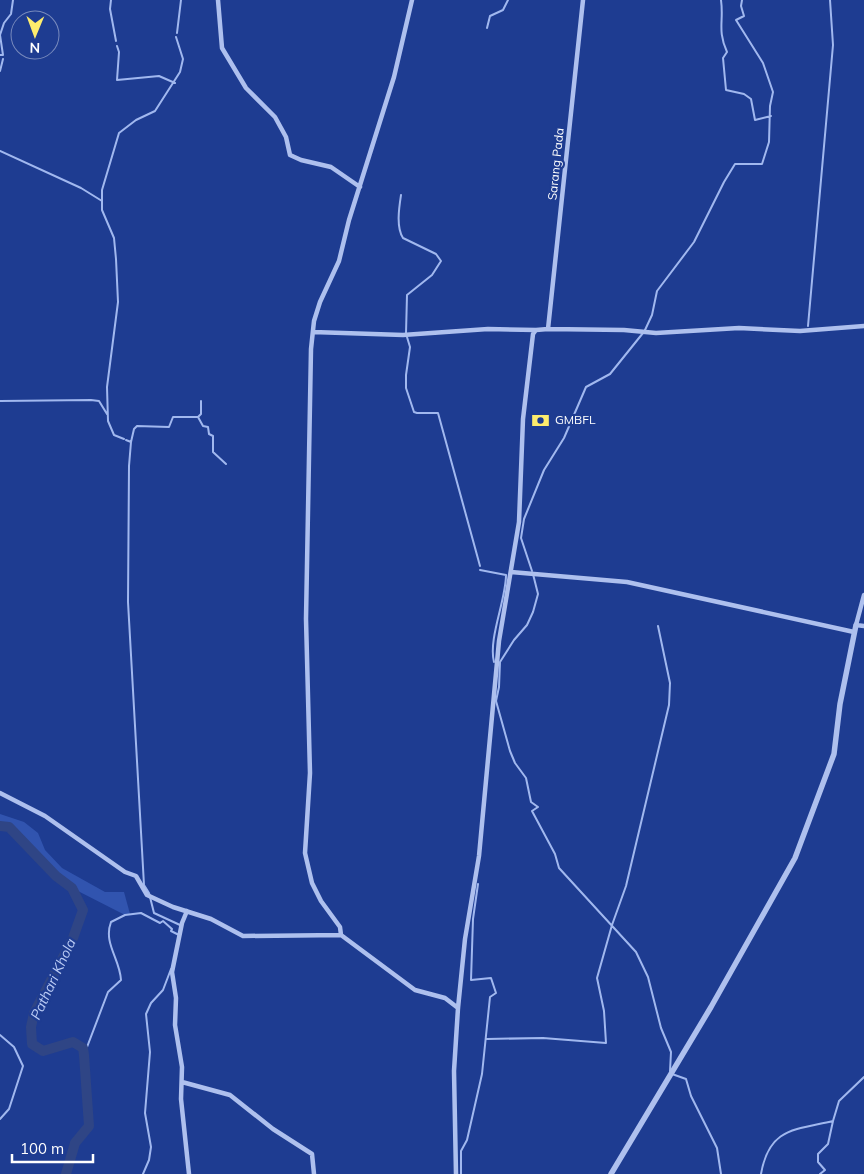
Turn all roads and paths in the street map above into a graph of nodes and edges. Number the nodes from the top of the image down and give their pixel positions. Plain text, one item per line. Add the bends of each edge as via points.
1 (218, 0) edge
2 (412, 0) edge
3 (583, 0) edge
4 (360, 187) junction
5 (864, 326) edge
6 (548, 329) junction
7 (536, 330) junction
8 (313, 332) junction
9 (511, 572) junction
10 (864, 595) edge
11 (856, 625) junction
12 (864, 626) edge
13 (854, 632) junction
14 (0, 793) edge
15 (187, 911) junction
16 (341, 935) junction
17 (458, 1008) junction
18 (182, 1082) junction
19 (189, 1174) edge
20 (314, 1174) edge
21 (456, 1174) edge
22 (611, 1174) edge

1 - 4 street via 222,48 246,88 275,117 286,137 290,154 332,167
2 - 4 street via 394,77
3 - 6 street, Sarang Pada
4 - 8 street via 339,261 320,302
5 - 6 street via 800,331 740,328 656,333
6 - 7 street
7 - 8 street via 488,329 403,335
7 - 9 street via 524,419 519,522
8 - 16 street via 306,619 310,773 305,853 312,883 340,927
9 - 13 street via 627,582
9 - 17 street via 499,642 479,856 465,939
10 - 11 street
11 - 12 street
11 - 13 street
13 - 22 street via 834,754 795,858
14 - 15 street via 38,812 125,872 136,876 147,895
15 - 16 street via 243,936
15 - 18 street via 172,972
16 - 17 street via 415,990 445,998
17 - 21 street via 454,1071
18 - 19 street
18 - 20 street via 230,1094 239,1100 312,1154

